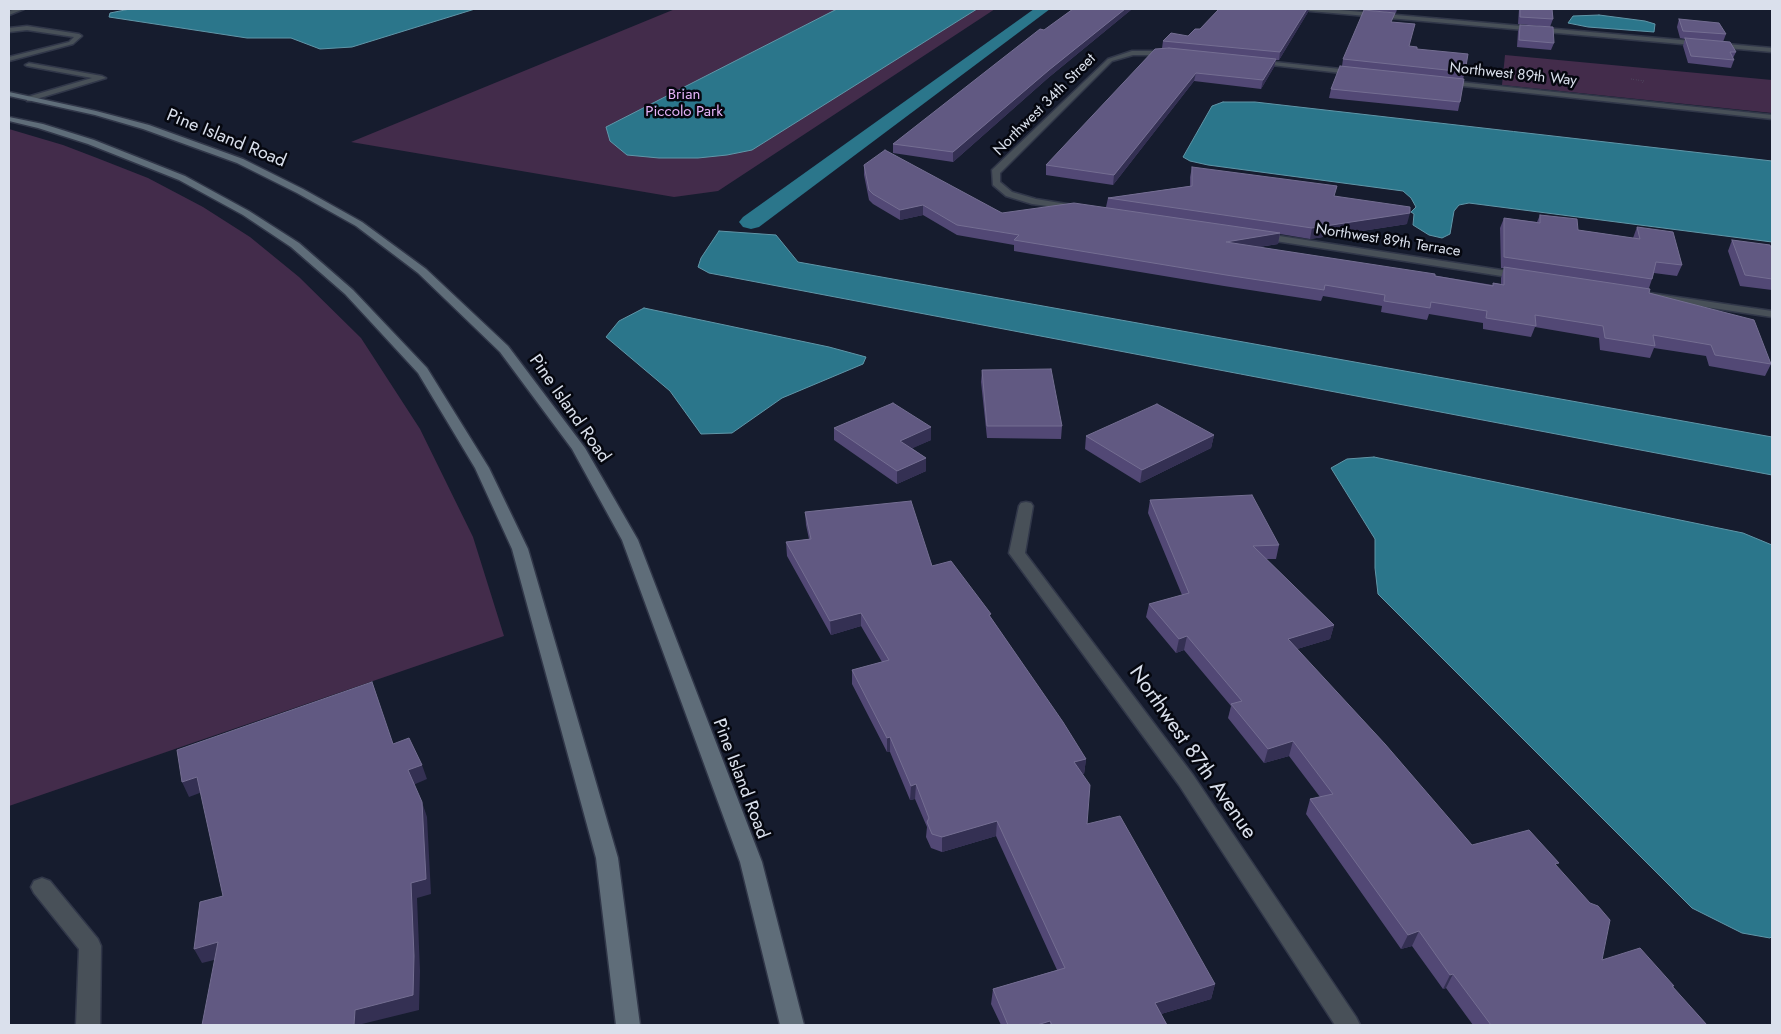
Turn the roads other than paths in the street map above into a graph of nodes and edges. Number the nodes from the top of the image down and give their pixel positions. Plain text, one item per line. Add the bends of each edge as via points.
1 (21, 9) edge
2 (1310, 9) edge
3 (9, 13) edge
4 (9, 30) edge
5 (1772, 50) edge
6 (1178, 54) edge
7 (9, 59) edge
8 (1247, 61) edge
9 (29, 66) dead end
10 (1366, 74) edge
11 (1435, 81) edge
12 (9, 94) edge
13 (30, 98) junction
14 (1772, 117) edge
15 (9, 119) edge
16 (1085, 210) edge
17 (1252, 235) edge
18 (1536, 278) edge
19 (1635, 293) edge
20 (1772, 314) edge
21 (1026, 506) dead end
22 (42, 887) dead end
23 (88, 1025) edge
24 (628, 1025) edge
25 (792, 1025) edge
26 (1348, 1025) edge

1 - 3 street
2 - 5 street
4 - 7 street via 27,28 79,36 71,43
6 - 16 street, Northwest 34th Street via 1132,53 1110,60 996,172 996,183 1001,189 1028,200
8 - 10 street
9 - 13 street via 102,78
11 - 14 street, Northwest 89th Way
12 - 13 main road, Pine Island Road
13 - 25 main road, Pine Island Road via 146,127 240,161 300,191 358,224 422,271 504,349 578,448 630,540 751,862
15 - 24 main road via 100,146 182,178 246,213 295,245 350,292 423,371 482,468 520,549 608,858
17 - 18 street, Northwest 89th Terrace
19 - 20 street
21 - 26 street, Northwest 87th Avenue via 1017,553 1186,780
22 - 23 street via 90,946

